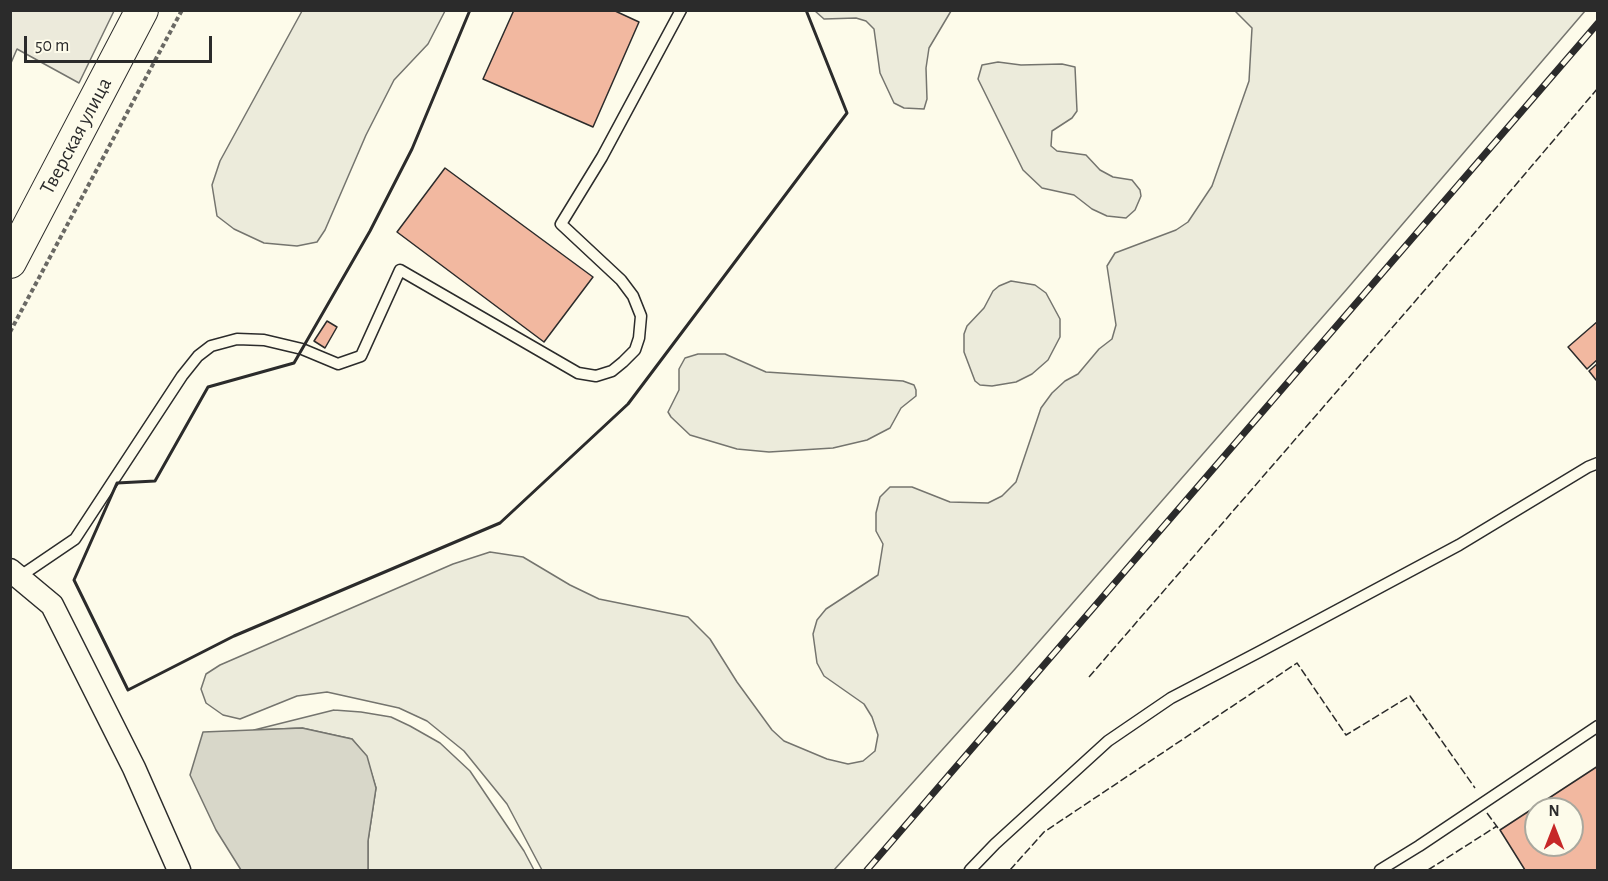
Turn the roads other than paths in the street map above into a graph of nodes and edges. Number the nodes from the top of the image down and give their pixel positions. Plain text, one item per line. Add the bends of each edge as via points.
1 (142, 10) edge
2 (681, 10) edge
3 (10, 262) edge
4 (1598, 463) edge
5 (15, 574) edge
6 (1598, 726) edge
7 (179, 870) edge
8 (970, 870) edge
9 (1380, 870) edge

1 - 3 main road, Тверская улица
2 - 5 lane via 561,224 633,296 641,316 639,338 635,350 623,362 596,376 578,373 400,270 361,356 338,364 302,349 264,340 237,339 211,346 198,356 75,539
4 - 8 lane via 1459,545 1171,698 1108,741
5 - 7 street via 52,605 134,768
6 - 9 lane

